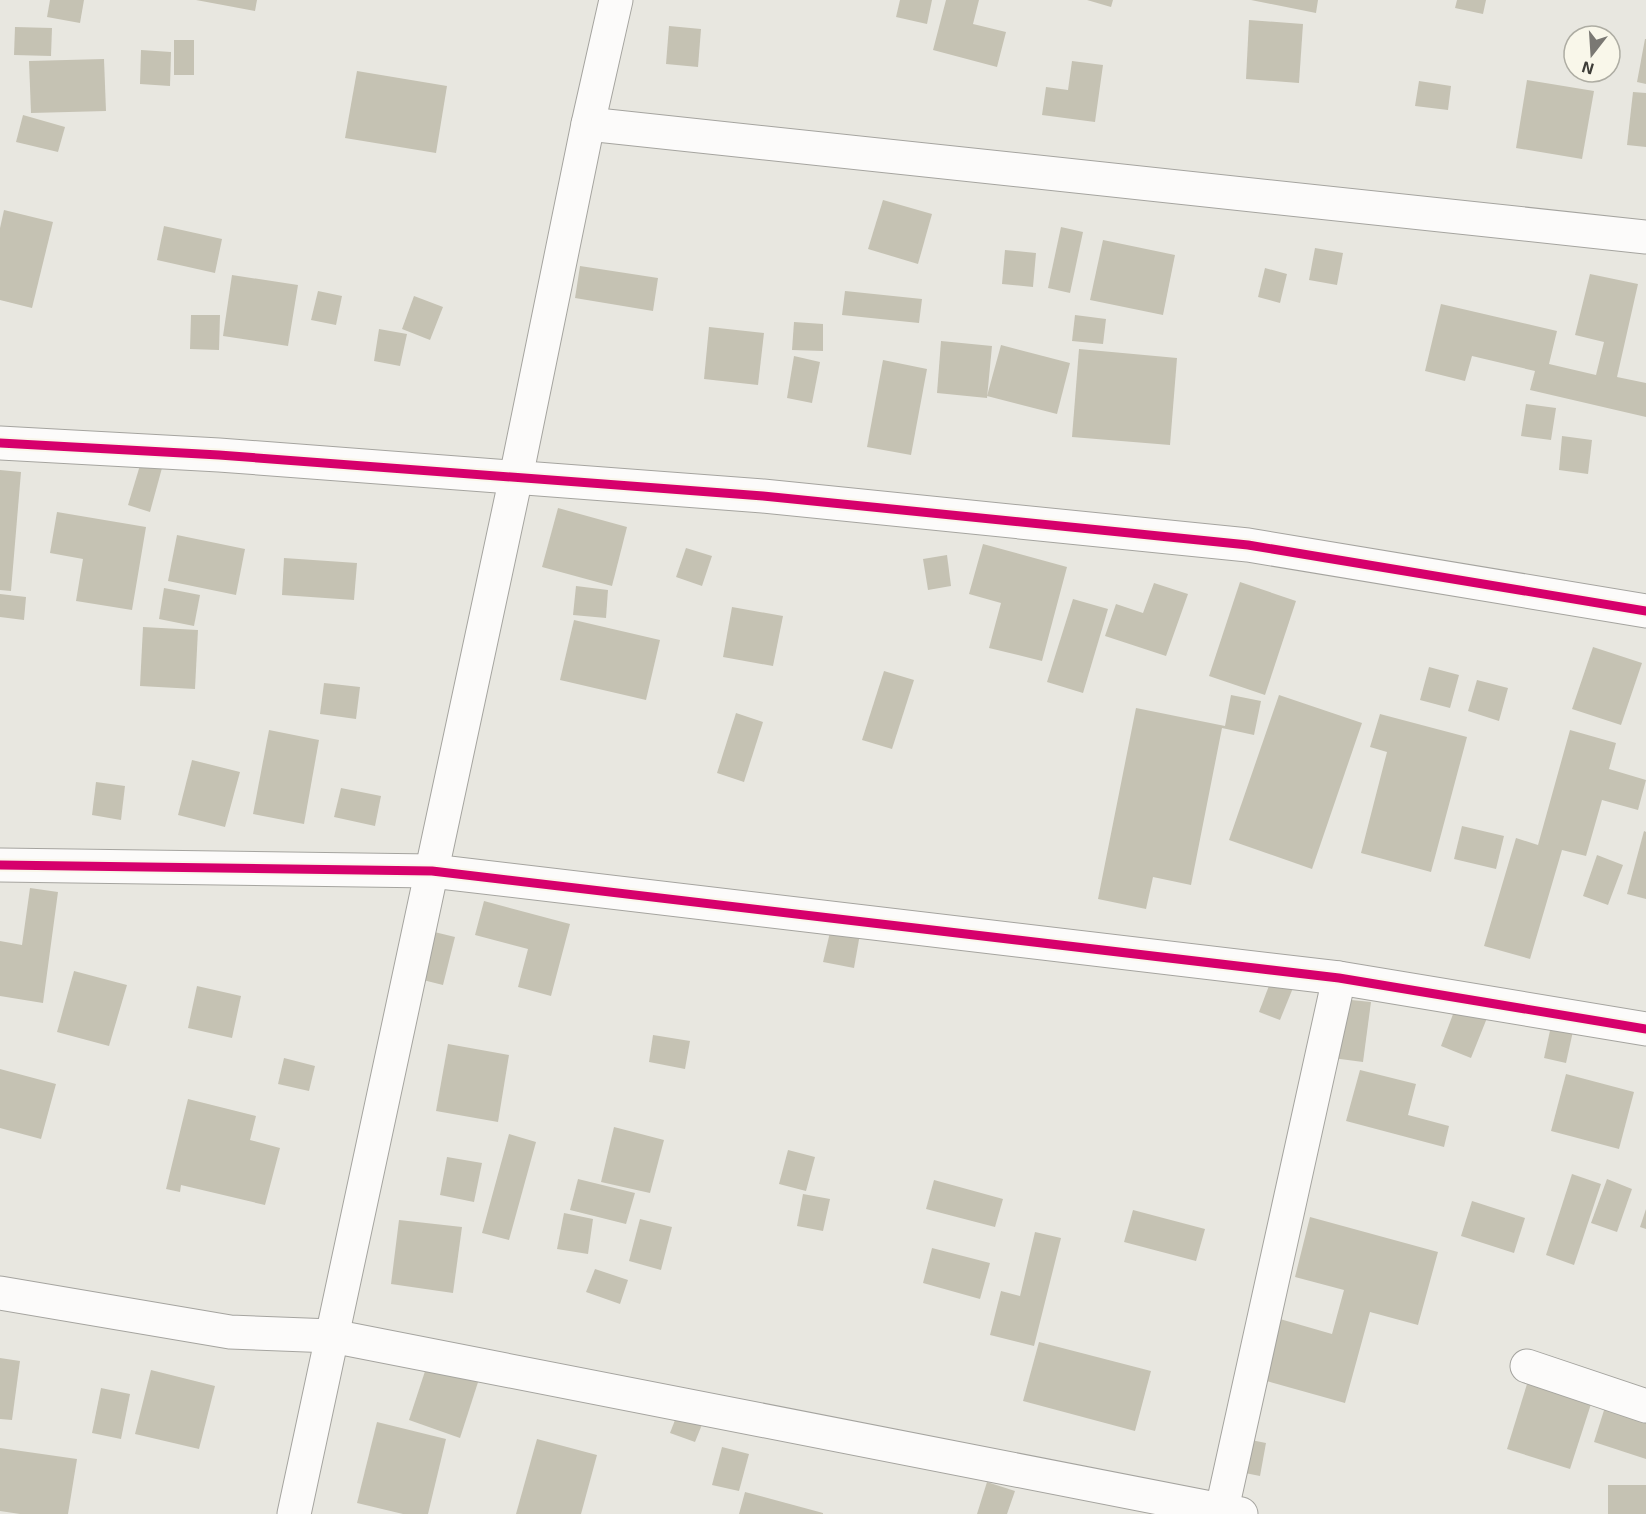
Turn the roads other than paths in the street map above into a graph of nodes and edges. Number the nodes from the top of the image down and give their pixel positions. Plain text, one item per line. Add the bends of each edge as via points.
1 (616, 0) edge
2 (588, 124) junction
3 (1646, 237) edge
4 (0, 443) edge
5 (516, 477) junction
6 (1646, 611) edge
7 (0, 865) edge
8 (432, 871) junction
9 (1339, 978) junction
10 (1646, 1029) edge
11 (0, 1293) edge
12 (332, 1336) junction
13 (1527, 1366) dead end
14 (1646, 1406) edge
15 (1231, 1512) edge
16 (294, 1514) edge

1 - 2 street
2 - 3 street
2 - 5 street
4 - 5 street
5 - 6 street via 763,496 1248,545
5 - 8 street
7 - 8 street
8 - 9 street
8 - 12 street
9 - 10 street
9 - 15 street
11 - 12 street via 230,1332
12 - 15 street
12 - 16 street
13 - 14 street

